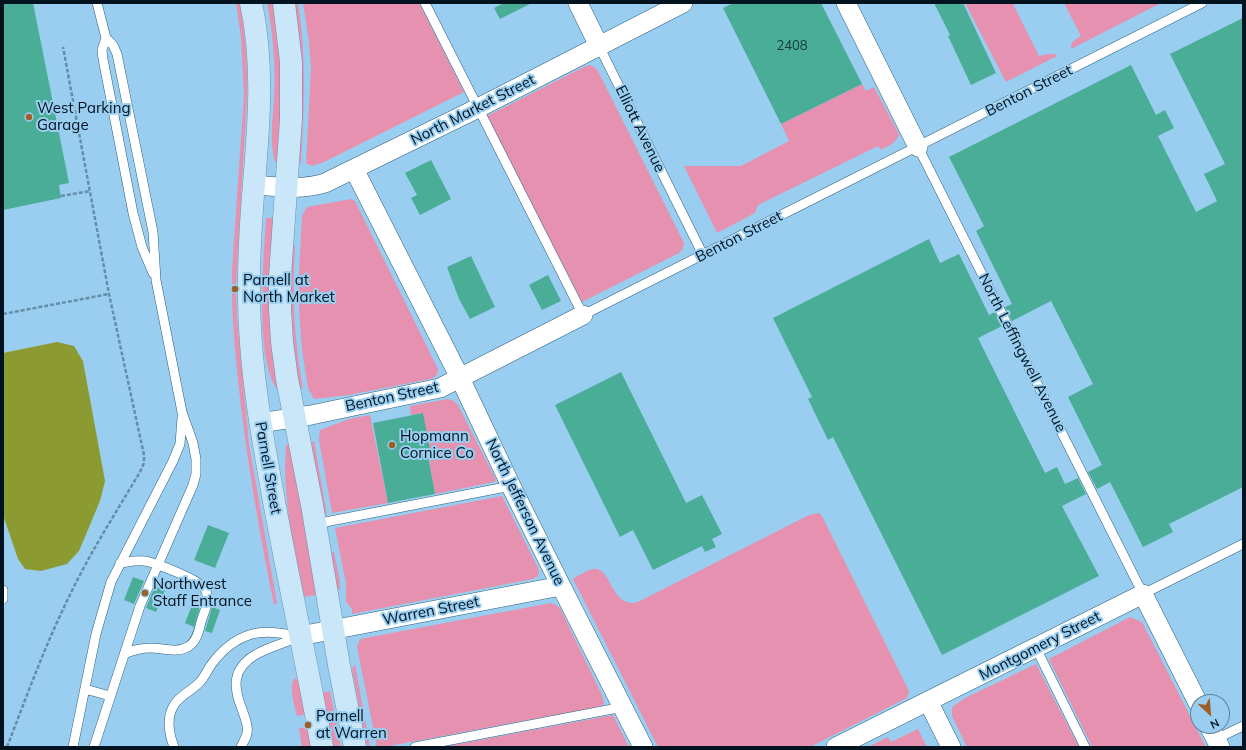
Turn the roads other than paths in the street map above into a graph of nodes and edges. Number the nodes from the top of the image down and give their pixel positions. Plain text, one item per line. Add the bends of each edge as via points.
1 (97, 3) edge
2 (251, 3) edge
3 (284, 3) edge
4 (425, 3) edge
5 (578, 3) edge
6 (683, 3) edge
7 (846, 3) edge
8 (1202, 3) edge
9 (106, 38) junction
10 (599, 46) junction
11 (478, 108) junction
12 (918, 146) junction
13 (354, 168) junction
14 (254, 185) junction
15 (286, 188) junction
16 (702, 255) junction
17 (156, 280) junction
18 (583, 316) junction
19 (460, 378) junction
20 (182, 412) junction
21 (294, 417) junction
22 (260, 423) junction
23 (512, 486) junction
24 (315, 524) junction
25 (1243, 544) edge
26 (120, 563) junction
27 (157, 565) junction
28 (561, 586) junction
29 (3, 590) edge
30 (1143, 594) junction
31 (3, 599) edge
32 (333, 630) junction
33 (300, 636) junction
34 (1036, 648) junction
35 (124, 654) junction
36 (85, 689) junction
37 (1193, 694) edge
38 (110, 696) junction
39 (928, 701) junction
40 (623, 707) junction
41 (1243, 726) edge
42 (1215, 737) edge
43 (73, 747) edge
44 (94, 747) edge
45 (174, 747) edge
46 (241, 747) edge
47 (322, 747) edge
48 (355, 747) edge
49 (415, 747) edge
50 (643, 747) edge
51 (836, 747) edge
52 (951, 747) edge
53 (1085, 747) edge

1 - 9 lane
2 - 14 main road via 259,56 260,86
3 - 15 main road via 292,62
4 - 11 lane
5 - 10 street, Elliott Avenue
6 - 10 street, North Market Street
7 - 12 street, North Leffingwell Avenue
8 - 12 lane, Benton Street
9 - 17 lane via 117,54 153,232
9 - 17 lane via 102,50 132,212 142,247
10 - 11 street, North Market Street
10 - 16 lane, Elliott Avenue
11 - 13 street, North Market Street
11 - 18 lane
12 - 16 lane, Benton Street
12 - 30 lane, North Leffingwell Avenue
13 - 15 street, North Market Street via 316,186
13 - 19 street, North Jefferson Avenue
14 - 15 street, North Market Street
14 - 22 main road, Parnell Street via 249,276 250,328
15 - 21 main road via 280,309 282,342
16 - 18 lane, Benton Street
17 - 20 lane
18 - 19 street, Benton Street
19 - 21 street, Benton Street via 433,390
19 - 23 street, North Jefferson Avenue
20 - 26 lane via 180,444
20 - 27 lane via 193,443 196,474 194,485
21 - 22 street, Benton Street
21 - 24 main road
22 - 33 main road, Parnell Street
23 - 24 lane
23 - 28 street, North Jefferson Avenue
24 - 32 main road
25 - 30 lane, Montgomery Street
26 - 27 lane via 145,561
26 - 36 lane via 107,594
27 - 35 lane
27 - 35 lane via 192,579 206,590 206,605 195,639 190,646 182,650 149,648 136,649
28 - 32 street, Warren Street
28 - 40 street, North Jefferson Avenue
29 - 31 lane
30 - 34 street, Montgomery Street
30 - 37 street, North Leffingwell Avenue
32 - 33 street, Warren Street
32 - 48 main road
33 - 45 lane via 277,632 252,634 224,649 200,682 174,706 169,720
33 - 46 lane via 254,656 236,675 237,695 247,721 247,732
33 - 47 main road, Parnell Street
34 - 39 street, Montgomery Street
34 - 53 lane
35 - 38 lane
36 - 38 lane
36 - 43 lane
38 - 44 lane
39 - 51 street, Montgomery Street
39 - 52 street
40 - 49 lane
40 - 50 street, North Jefferson Avenue
41 - 42 lane

